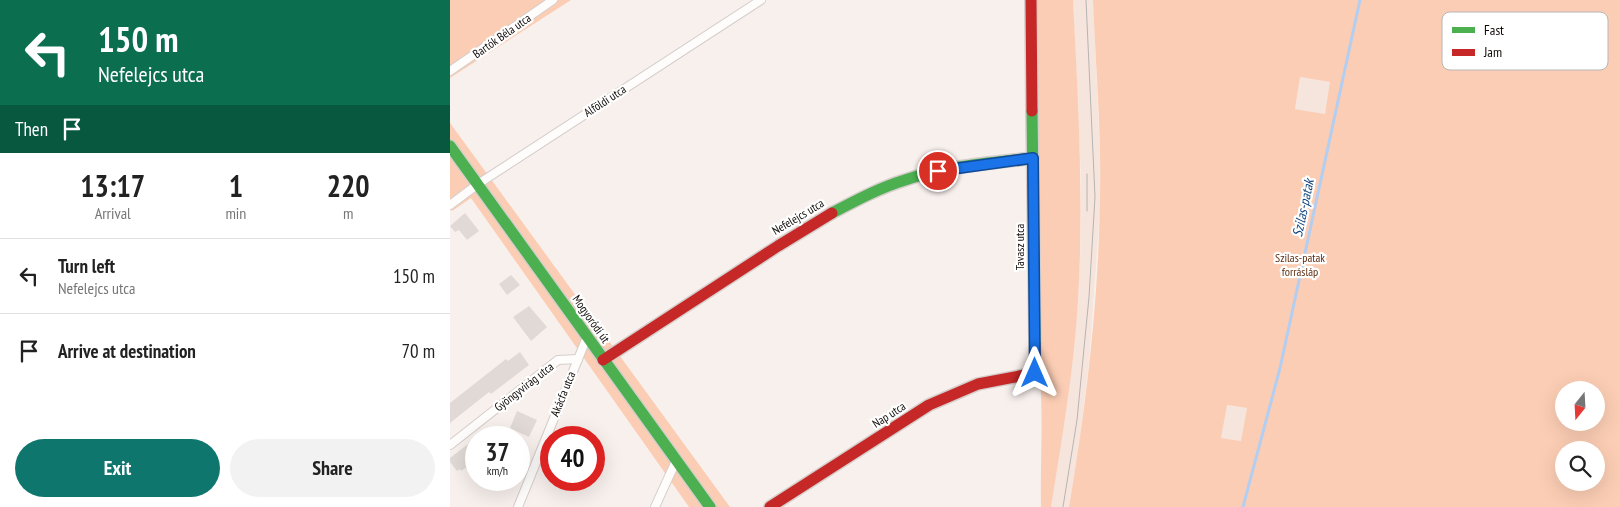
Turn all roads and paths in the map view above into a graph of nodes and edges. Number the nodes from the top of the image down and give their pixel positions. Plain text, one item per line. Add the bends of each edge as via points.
1 (553, 0) edge
2 (761, 0) edge
3 (1031, 0) edge
4 (450, 71) edge
5 (450, 146) edge
6 (1033, 158) junction
7 (478, 184) junction
8 (450, 205) edge
9 (587, 337) junction
10 (578, 359) junction
11 (603, 360) junction
12 (1035, 373) joint
13 (450, 445) edge
14 (676, 461) junction
15 (518, 507) edge
16 (655, 507) edge
17 (710, 507) edge
18 (770, 507) edge

1 - 4 street, Bartók Béla utca
2 - 7 street, Alföldi utca
3 - 6 street, Tavasz utca
5 - 7 street, Mogyoródi út
6 - 11 street, Nefelejcs utca via 938,171 889,186 856,201 818,221
6 - 12 street, Tavasz utca
7 - 8 street, Alföldi utca
7 - 9 street, Mogyoródi út
9 - 10 street, Akácfa utca
9 - 11 street, Mogyoródi út
10 - 13 street, Gyöngyvirág utca via 558,360
10 - 15 street, Akácfa utca
11 - 14 street, Mogyoródi út
12 - 18 street, Nap utca via 978,384 930,405
14 - 16 street
14 - 17 street, Mogyoródi út

